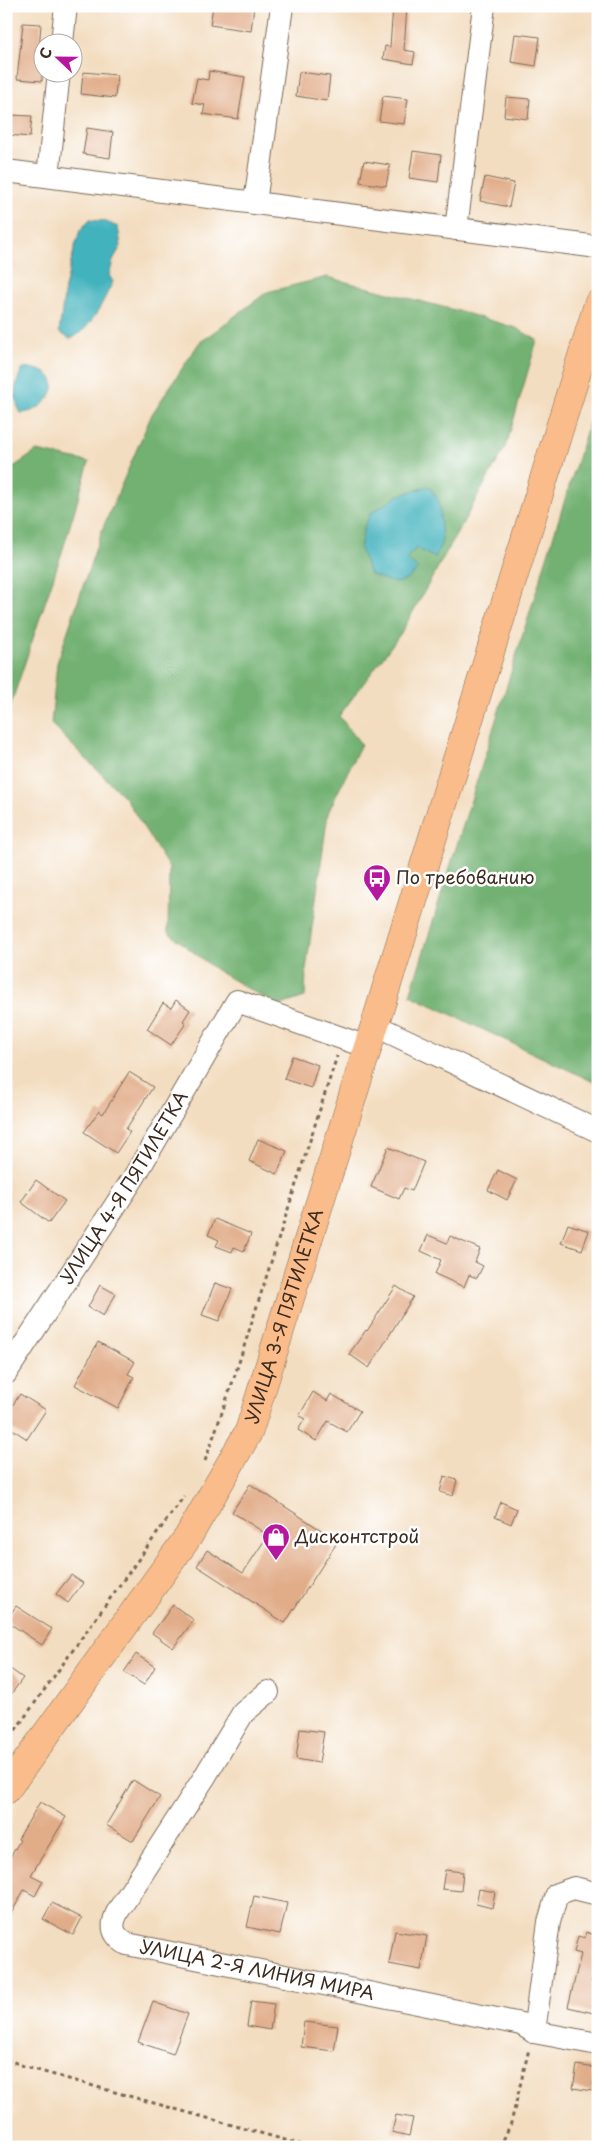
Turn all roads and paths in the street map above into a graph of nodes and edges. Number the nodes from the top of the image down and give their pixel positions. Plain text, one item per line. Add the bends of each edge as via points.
1 (66, 6) edge
2 (282, 6) edge
3 (484, 6) edge
4 (63, 32) edge
5 (58, 82) edge
6 (6, 171) edge
7 (48, 176) junction
8 (255, 203) junction
9 (456, 228) junction
10 (598, 247) edge
11 (598, 304) edge
12 (361, 1037) junction
13 (598, 1131) edge
14 (6, 1373) edge
15 (204, 1465) dead end
16 (189, 1490) dead end
17 (268, 1692) dead end
18 (6, 1743) edge
19 (6, 1790) edge
20 (598, 1894) edge
21 (534, 2032) junction
22 (598, 2044) edge
23 (6, 2059) edge
24 (310, 2147) edge
25 (500, 2147) edge

1 - 4 street
2 - 8 street
3 - 9 street
5 - 7 street
6 - 7 street
7 - 8 street
8 - 9 street
9 - 10 street
11 - 12 main road, УЛИЦА 3-Я ПЯТИЛЕТКА via 447,788
12 - 13 street
12 - 14 street, УЛИЦА 4-Я ПЯТИЛЕТКА via 237,1001 134,1177
12 - 15 path
12 - 19 main road, УЛИЦА 3-Я ПЯТИЛЕТКА via 248,1432 188,1537
16 - 18 path
17 - 21 street, УЛИЦА 2-Я ЛИНИЯ МИРА via 243,1713 118,1911 112,1930 119,1939 127,1944 521,2024
20 - 21 street via 574,1888 557,1894 549,1922
21 - 22 street, УЛИЦА 2-Я ЛИНИЯ МИРА
21 - 25 path via 511,2123
23 - 24 path via 26,2068

